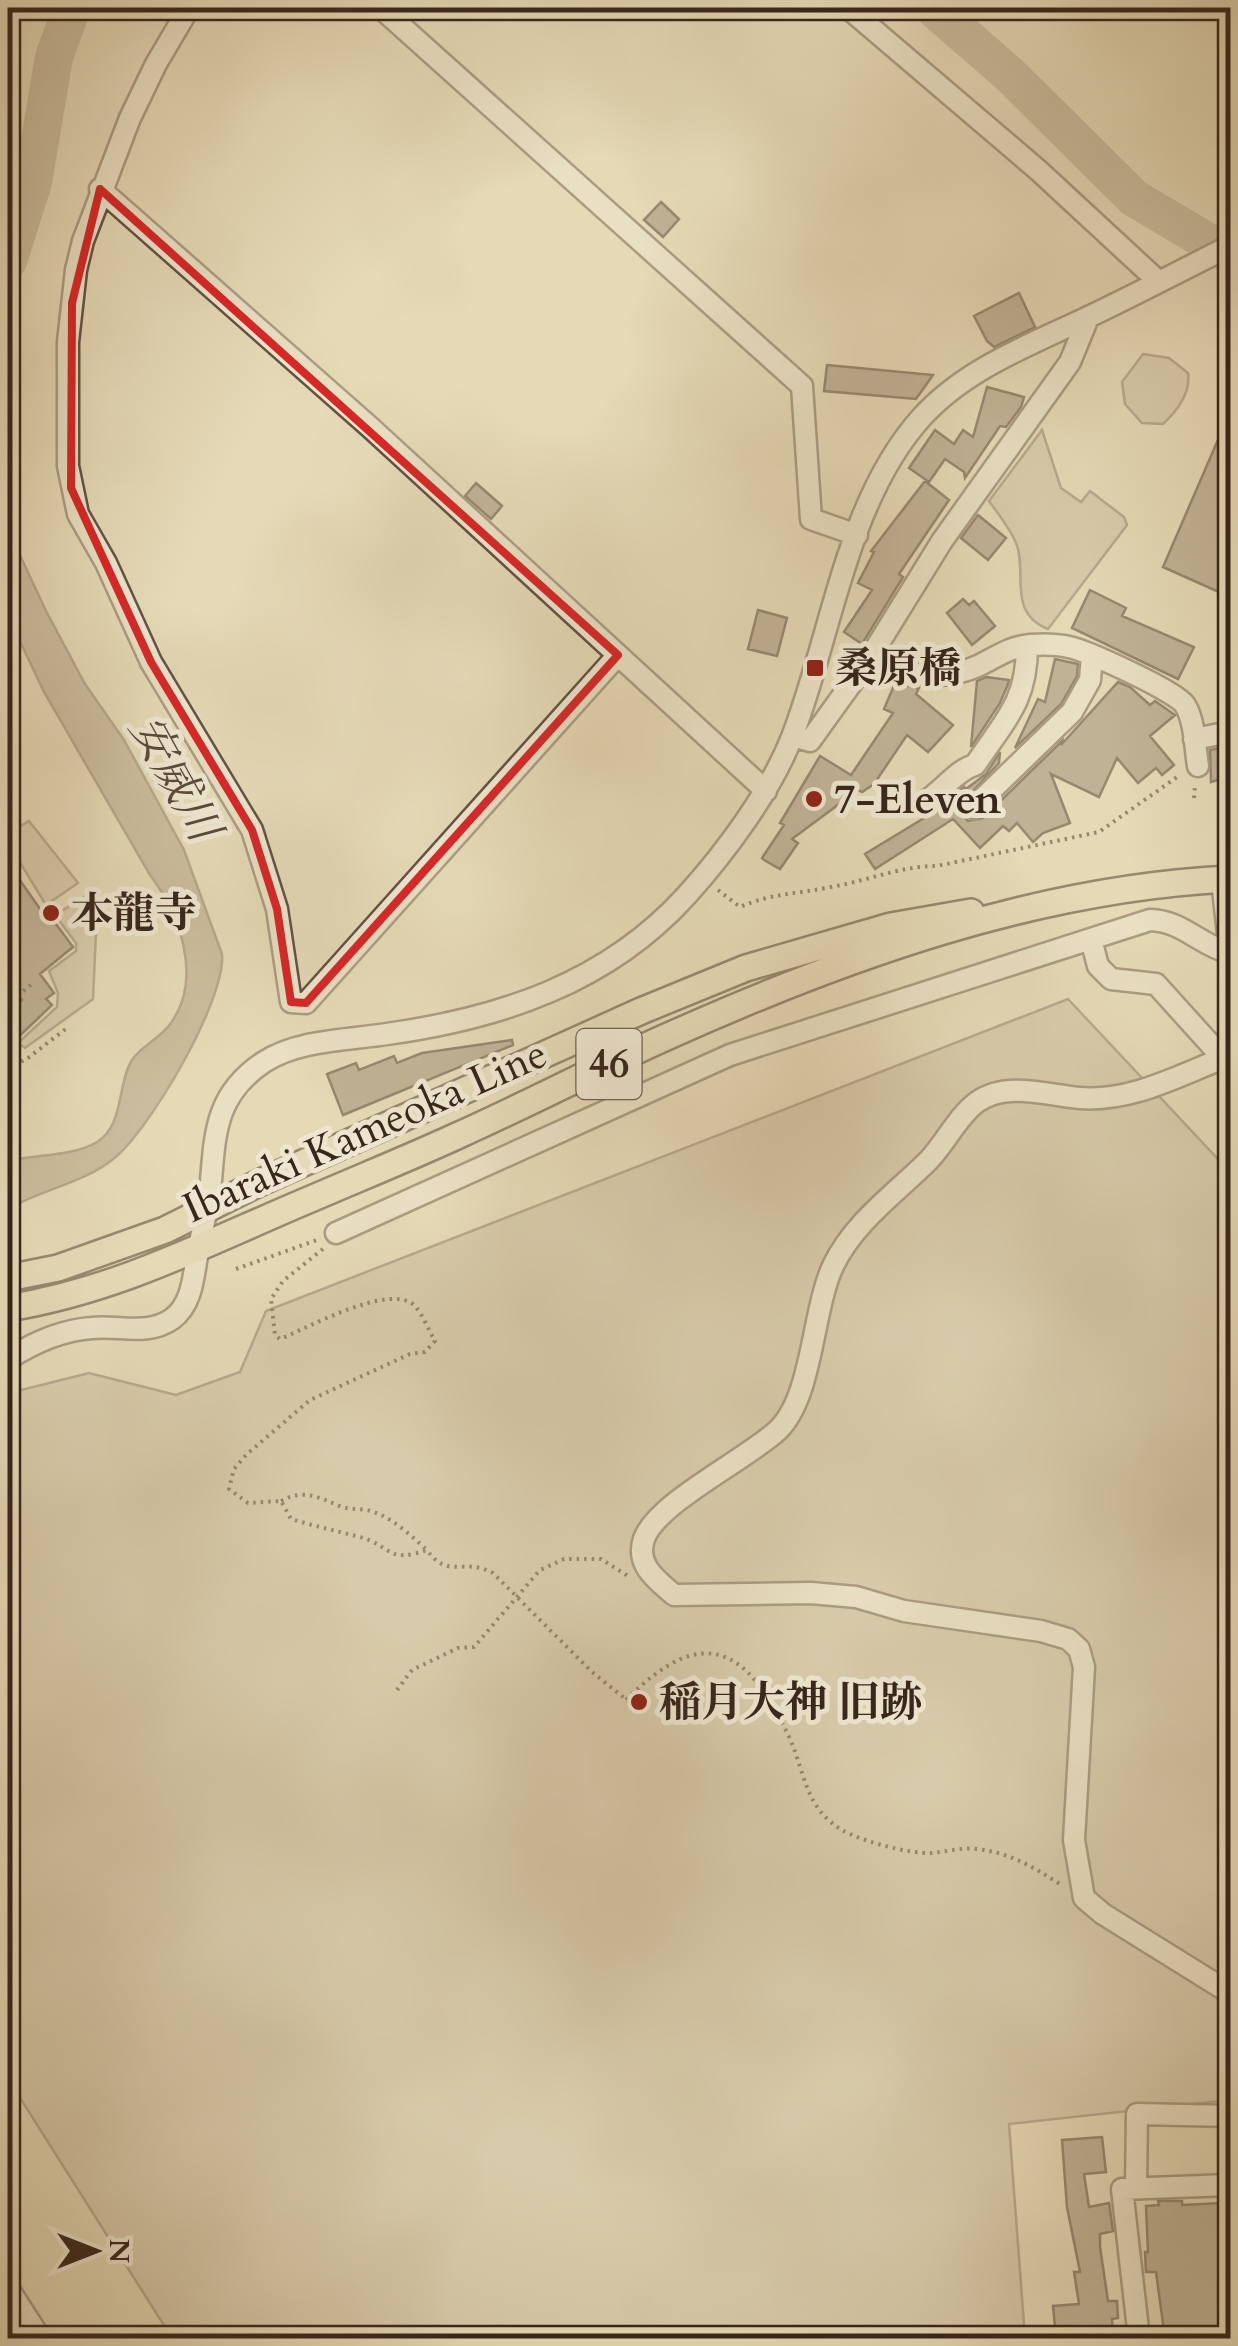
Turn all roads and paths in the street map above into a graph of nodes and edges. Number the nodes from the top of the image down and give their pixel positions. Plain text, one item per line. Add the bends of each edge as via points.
1 (189, 8) edge
2 (381, 8) edge
3 (848, 8) edge
4 (100, 190) junction
5 (1230, 246) edge
6 (1164, 279) junction
7 (1088, 318) junction
8 (857, 535) junction
9 (1026, 646) junction
10 (618, 656) junction
11 (1092, 656) junction
12 (869, 659) junction
13 (1230, 732) edge
14 (792, 736) junction
15 (1194, 739) junction
16 (1198, 766) joint
17 (766, 791) junction
18 (926, 801) dead end
19 (974, 808) dead end
20 (1226, 879) edge
21 (718, 890) dead end
22 (1031, 907) junction
23 (1091, 939) junction
24 (1230, 953) edge
25 (34, 983) dead end
26 (8, 997) edge
27 (68, 1028) dead end
28 (1227, 1062) edge
29 (8, 1069) edge
30 (205, 1212) junction
31 (336, 1233) junction
32 (199, 1249) junction
33 (236, 1269) dead end
34 (8, 1278) edge
35 (8, 1308) edge
36 (8, 1359) edge
37 (281, 1501) junction
38 (426, 1550) junction
39 (646, 1568) junction
40 (514, 1597) junction
41 (397, 1690) dead end
42 (626, 1700) junction
43 (633, 1705) dead end
44 (1084, 1898) junction
45 (1230, 1993) edge
46 (1230, 2116) edge
47 (1230, 2185) edge
48 (1136, 2188) junction
49 (8, 2288) edge
50 (40, 2338) edge
51 (1139, 2338) edge

1 - 4 street via 156,64
2 - 8 street via 802,386 811,520
3 - 6 street
4 - 10 street
4 - 10 street via 72,303 66,395 70,488 152,662 252,830 277,909 291,1002 306,1003
5 - 6 street
6 - 7 street
7 - 8 street via 1009,354 935,404 888,462
7 - 12 street via 1070,362 942,541
8 - 14 street
9 - 11 street via 1072,647
9 - 12 street via 961,672 925,676
9 - 18 street via 1022,694 975,765
10 - 17 street
11 - 15 street via 1182,701
11 - 19 street via 1090,680 1072,712
12 - 14 street via 810,742
13 - 15 street
14 - 17 street
15 - 16 street
16 - 21 path via 1099,832 831,888 767,895 740,907
17 - 30 street via 686,896 633,946 579,980 470,1019 296,1048 258,1066 229,1097 216,1127
20 - 22 main road, Ibaraki Kameoka Line / 46
20 - 24 street
22 - 30 main road, Ibaraki Kameoka Line / 46 via 891,926 746,968
22 - 32 main road, Ibaraki Kameoka Line / 46 via 754,999
23 - 24 street via 1168,920
23 - 28 street via 1098,966 1110,979 1156,984
23 - 31 street via 730,1055
25 - 26 path via 10,1002
27 - 29 path
28 - 39 street via 1123,1098 994,1092 974,1104 931,1158 876,1207 833,1266 797,1401 780,1429 655,1524 644,1539
30 - 32 street
30 - 34 main road, Ibaraki Kameoka Line / 46 via 58,1268
31 - 33 path
31 - 37 path via 338,1239 302,1263 271,1299 274,1335 280,1339 386,1299 415,1306 435,1342 310,1400 247,1454 229,1489 248,1504
32 - 35 main road, Ibaraki Kameoka Line / 46 via 108,1286
32 - 36 street via 188,1298 169,1322 75,1330
37 - 38 path via 318,1495 373,1511
37 - 38 path via 290,1518 365,1538 386,1553 407,1557
38 - 40 path via 445,1568 481,1566
39 - 40 path via 625,1578 602,1559 564,1559 540,1570
39 - 44 street via 674,1594 856,1597 1068,1640 1084,1666 1074,1840
40 - 41 path via 474,1647 412,1670
40 - 42 path
42 - 43 path
42 - 44 path via 696,1652 738,1662 772,1704 804,1786 841,1829 925,1853 975,1848 1017,1858
44 - 45 street
46 - 48 street via 1138,2114
47 - 48 street
48 - 51 street via 1122,2188
49 - 50 street

